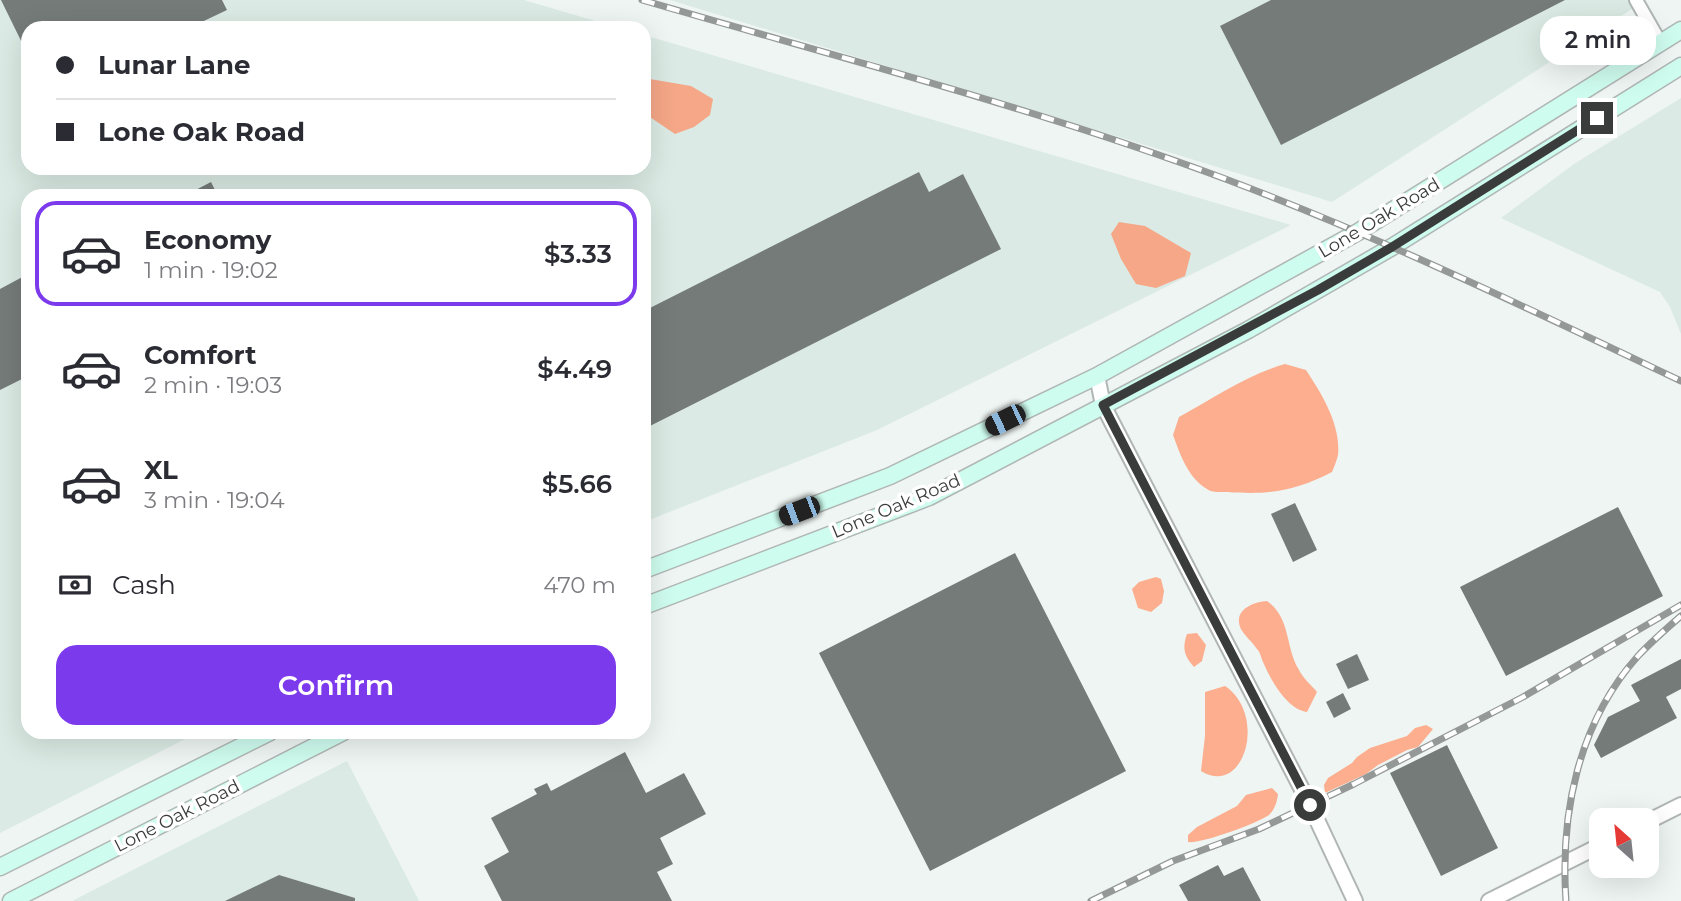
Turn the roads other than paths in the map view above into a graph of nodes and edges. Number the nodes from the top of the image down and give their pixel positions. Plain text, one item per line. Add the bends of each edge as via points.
1 (1636, 0) edge
2 (1681, 30) edge
3 (1660, 42) junction
4 (1681, 66) edge
5 (1097, 376) junction
6 (1103, 405) junction
7 (651, 567) edge
8 (651, 603) edge
9 (256, 739) edge
10 (329, 739) edge
11 (1681, 804) edge
12 (1659, 816) edge
13 (1589, 851) edge
14 (0, 867) edge
15 (11, 901) edge
16 (1355, 901) edge
17 (1489, 901) edge

1 - 3 street
2 - 3 main road, Lone Oak Road
3 - 5 main road, Lone Oak Road via 1358,232
4 - 6 main road, Lone Oak Road via 1392,247 1248,330
5 - 6 street
5 - 7 main road, Lone Oak Road via 890,476
6 - 8 main road, Lone Oak Road via 929,497
6 - 16 street
9 - 14 main road, Lone Oak Road
10 - 15 main road, Lone Oak Road
11 - 12 street
13 - 17 street

